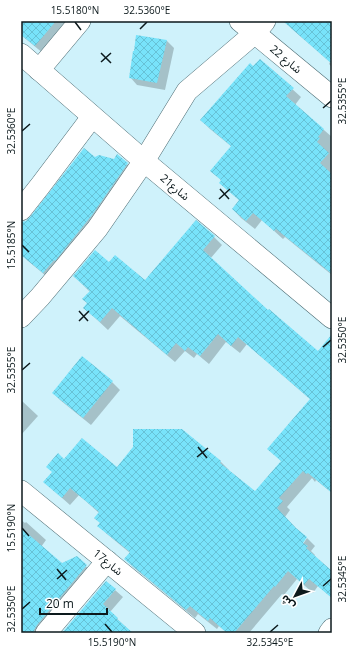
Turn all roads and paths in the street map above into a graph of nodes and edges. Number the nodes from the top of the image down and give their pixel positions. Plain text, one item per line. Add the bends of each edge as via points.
1 (80, 21) edge
2 (253, 25) edge
3 (21, 54) edge
4 (39, 70) junction
5 (332, 97) edge
6 (92, 116) junction
7 (144, 161) junction
8 (21, 210) edge
9 (21, 317) edge
10 (332, 318) edge
11 (21, 491) edge
12 (107, 562) junction
13 (332, 629) edge
14 (46, 633) edge
15 (196, 633) edge
16 (329, 633) edge

1 - 4 street
2 - 5 street, شارع 22
2 - 7 street via 187,91
3 - 4 street, شارع21
4 - 6 street, شارع21
6 - 7 street, شارع21
6 - 8 street
7 - 9 street via 97,229
7 - 10 street, شارع21
11 - 12 street, شارع17
12 - 14 street
12 - 15 street, شارع17
13 - 16 street

